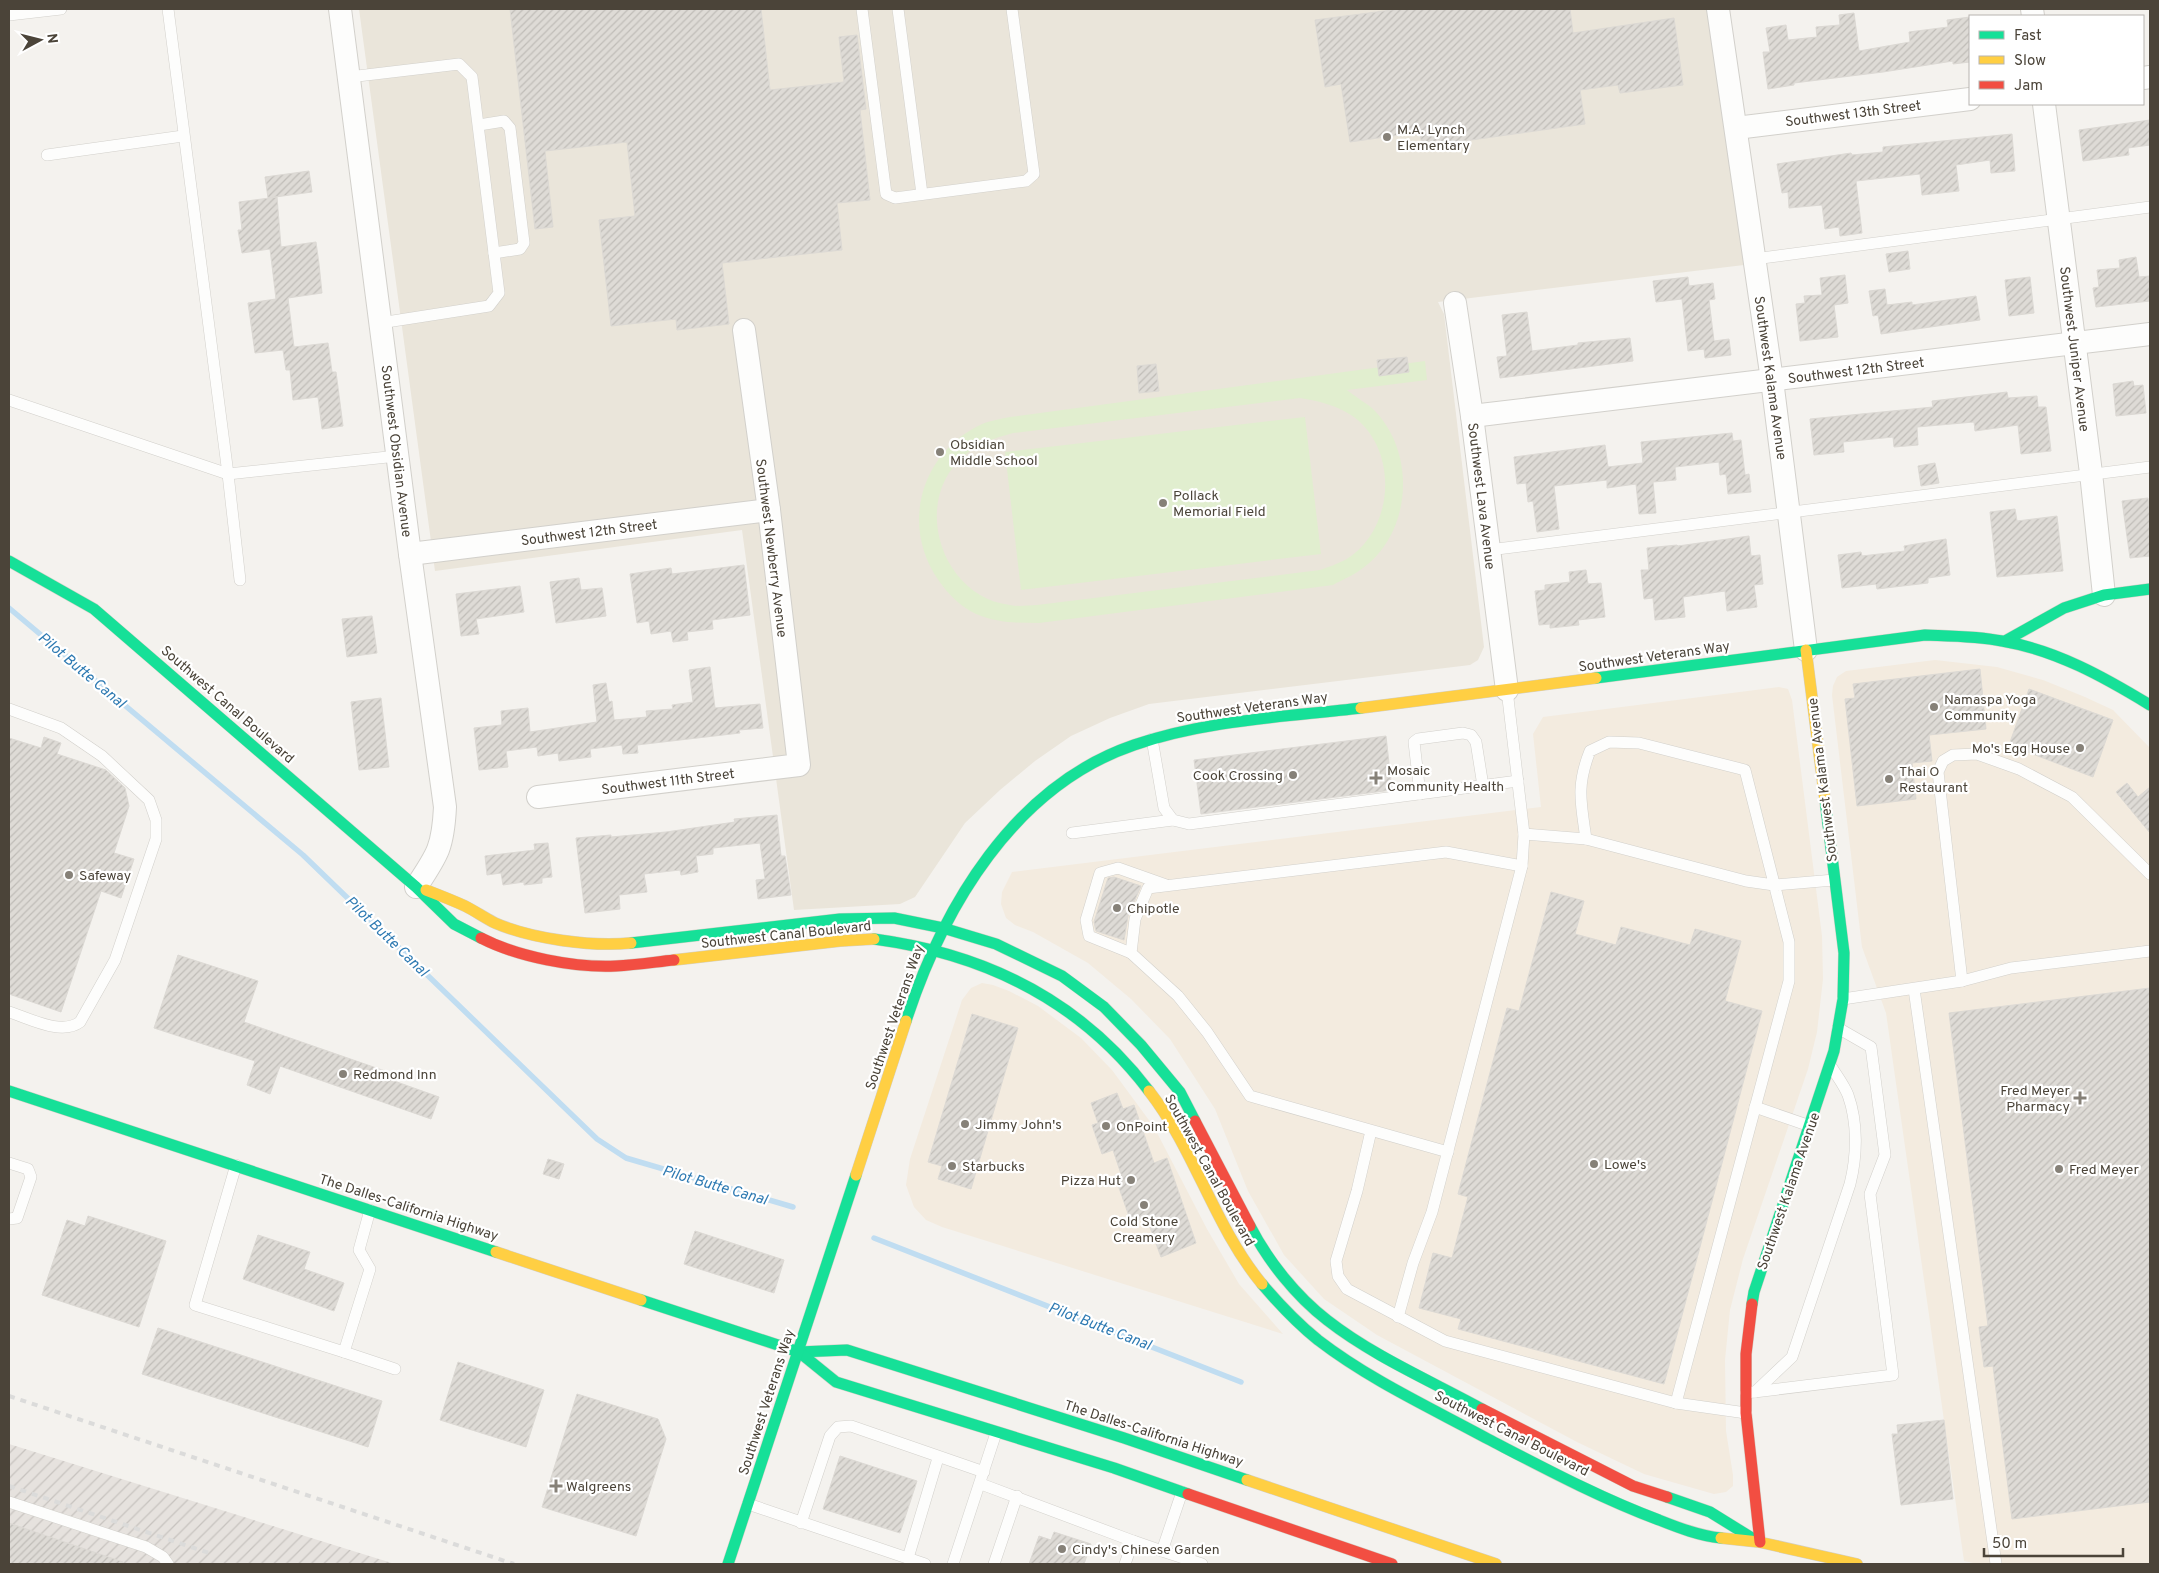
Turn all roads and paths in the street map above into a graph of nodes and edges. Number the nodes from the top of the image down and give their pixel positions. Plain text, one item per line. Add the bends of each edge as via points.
1 (53, 9) edge
2 (168, 9) edge
3 (340, 9) edge
4 (862, 9) edge
5 (898, 9) edge
6 (1012, 9) edge
7 (1723, 9) edge
8 (9, 15) edge
9 (349, 77) junction
10 (1969, 99) edge
11 (2044, 105) edge
12 (479, 124) junction
13 (1736, 128) junction
14 (183, 136) junction
15 (47, 155) dead end
16 (922, 194) junction
17 (2150, 207) edge
18 (2059, 219) junction
19 (494, 253) junction
20 (1754, 259) junction
21 (1455, 302) dead end
22 (380, 323) junction
23 (744, 330) dead end
24 (2150, 334) edge
25 (2074, 344) junction
26 (1772, 380) junction
27 (9, 400) edge
28 (1472, 416) junction
29 (397, 456) junction
30 (2150, 467) edge
31 (2091, 473) junction
32 (228, 474) junction
33 (768, 510) junction
34 (1789, 512) junction
35 (1489, 550) junction
36 (410, 554) junction
37 (9, 561) edge
38 (240, 580) dead end
39 (2150, 589) edge
40 (2104, 595) junction
41 (2005, 641) junction
42 (1806, 650) junction
43 (1507, 690) junction
44 (2150, 705) edge
45 (9, 709) edge
46 (1152, 739) junction
47 (799, 765) joint
48 (1518, 781) junction
49 (1483, 786) junction
50 (1420, 794) junction
51 (538, 796) dead end
52 (1173, 820) junction
53 (1072, 833) dead end
54 (1524, 834) junction
55 (1586, 839) junction
56 (1522, 866) junction
57 (2150, 874) edge
58 (1834, 880) junction
59 (1774, 885) junction
60 (1168, 886) junction
61 (416, 887) junction
62 (943, 928) junction
63 (933, 950) junction
64 (2150, 951) edge
65 (1131, 953) junction
66 (1962, 981) junction
67 (1914, 989) junction
68 (1843, 998) junction
69 (9, 1012) edge
70 (1838, 1028) junction
71 (1830, 1064) junction
72 (9, 1091) edge
73 (1755, 1107) junction
74 (1810, 1126) junction
75 (1372, 1131) junction
76 (1448, 1152) junction
77 (9, 1163) edge
78 (236, 1165) junction
79 (370, 1210) junction
80 (9, 1219) edge
81 (1398, 1316) junction
82 (344, 1352) junction
83 (799, 1352) junction
84 (395, 1369) dead end
85 (1750, 1392) junction
86 (1676, 1403) junction
87 (1746, 1413) junction
88 (996, 1433) junction
89 (938, 1458) junction
90 (984, 1472) junction
91 (981, 1484) junction
92 (1182, 1492) junction
93 (1017, 1496) junction
94 (9, 1502) edge
95 (748, 1504) junction
96 (801, 1523) junction
97 (1133, 1541) junction
98 (1760, 1542) junction
99 (1162, 1551) junction
100 (908, 1558) junction
101 (168, 1564) edge
102 (728, 1564) edge
103 (925, 1564) edge
104 (954, 1564) edge
105 (994, 1564) edge
106 (1125, 1564) edge
107 (1198, 1564) edge
108 (1392, 1564) edge
109 (1496, 1564) edge
110 (1857, 1564) edge
111 (1996, 1564) edge

1 - 8 lane
2 - 14 lane
3 - 9 street, Southwest Obsidian Avenue
4 - 16 lane via 886,194 895,198
5 - 16 lane
6 - 16 lane via 1034,174 1026,181
7 - 13 street, Southwest Kalama Avenue
9 - 12 lane via 458,64 472,76
9 - 22 street, Southwest Obsidian Avenue
10 - 13 street, Southwest 13th Street
11 - 18 street, Southwest Juniper Avenue
12 - 19 lane
12 - 19 lane via 504,121 510,128 524,243 520,249
13 - 20 street, Southwest Kalama Avenue
14 - 15 lane
14 - 32 lane
17 - 18 lane
18 - 20 lane
18 - 25 street, Southwest Juniper Avenue
19 - 22 lane via 499,293 489,306
20 - 26 street, Southwest Kalama Avenue
21 - 28 street, Southwest Lava Avenue
22 - 29 street, Southwest Obsidian Avenue
23 - 33 street, Southwest Newberry Avenue
24 - 25 street, Southwest 12th Street
25 - 26 street, Southwest 12th Street
25 - 31 street, Southwest Juniper Avenue
26 - 28 street, Southwest 12th Street
26 - 34 street, Southwest Kalama Avenue
27 - 32 lane
28 - 35 street, Southwest Lava Avenue
29 - 32 lane
29 - 36 street, Southwest Obsidian Avenue
30 - 31 lane
31 - 34 lane
31 - 40 street, Southwest Juniper Avenue
32 - 38 lane
33 - 36 street, Southwest 12th Street
33 - 47 street, Southwest Newberry Avenue
34 - 35 lane
34 - 42 street, Southwest Kalama Avenue
35 - 43 street, Southwest Lava Avenue
36 - 61 street, Southwest Obsidian Avenue via 445,807 443,835 436,857
37 - 61 main road, Southwest Canal Boulevard via 94,610
39 - 40 main road
40 - 41 main road via 2064,608
41 - 42 main road, Southwest Veterans Way via 1925,635
41 - 44 main road, Southwest Veterans Way via 2099,673
42 - 43 main road, Southwest Veterans Way
42 - 58 main road, Southwest Kalama Avenue
43 - 46 main road, Southwest Veterans Way via 1225,724
43 - 48 lane
45 - 69 lane via 61,728 102,756 149,800 156,820 156,839 115,960 80,1022 73,1027 59,1027
46 - 52 lane via 1164,808
46 - 62 main road, Southwest Veterans Way via 1120,748 1079,770 1039,800 981,864
47 - 51 street, Southwest 11th Street
48 - 49 lane
48 - 54 lane
49 - 50 lane
49 - 50 lane via 1476,742 1471,735 1463,733 1414,742
50 - 52 lane via 1188,824
52 - 53 lane
54 - 55 lane
54 - 56 lane
55 - 59 lane via 1746,881
55 - 59 lane via 1579,792 1582,771 1590,752 1609,742 1639,743 1745,770
56 - 60 lane via 1446,852
56 - 76 lane
57 - 66 lane via 2072,797 2018,769 1986,757 1953,755 1943,761 1938,772
58 - 59 lane
58 - 68 main road, Southwest Kalama Avenue via 1844,954
59 - 73 lane via 1788,942 1789,981
60 - 65 lane via 1148,888 1135,919
60 - 65 lane via 1118,868 1100,873 1086,920 1089,936
61 - 62 main road, Southwest Canal Boulevard via 496,923 573,942 613,945 840,919 894,918
61 - 63 main road, Southwest Canal Boulevard via 454,924 490,942 528,955 571,963 615,966 875,939
62 - 63 main road, Southwest Veterans Way
62 - 98 main road, Southwest Canal Boulevard via 996,944 1027,958 1062,976 1104,1007 1180,1092 1257,1238 1303,1298 1328,1320 1375,1351 1526,1432 1633,1486 1710,1512
63 - 83 main road, Southwest Veterans Way via 917,988
63 - 98 main road, Southwest Canal Boulevard via 1021,980 1053,998 1097,1032 1128,1062 1174,1128 1247,1266 1295,1321 1340,1358 1513,1452 1628,1508 1705,1535
64 - 66 lane via 2011,968
65 - 75 lane via 1178,996 1250,1096
66 - 67 lane
67 - 68 lane
67 - 111 lane
68 - 70 main road, Southwest Kalama Avenue
70 - 71 main road, Southwest Kalama Avenue
70 - 85 lane via 1872,1047 1885,1155 1870,1194 1893,1375
71 - 74 main road, Southwest Kalama Avenue
71 - 85 lane via 1847,1093 1853,1116 1855,1163 1850,1184 1792,1357
72 - 78 main road, The Dalles-California Highway
73 - 74 lane
73 - 86 lane
74 - 85 main road, Southwest Kalama Avenue via 1754,1292 1746,1354
75 - 76 lane
75 - 81 lane via 1336,1260 1338,1276 1347,1289
76 - 81 lane
77 - 80 lane via 28,1169 31,1177 17,1218
78 - 79 main road, The Dalles-California Highway
78 - 82 lane via 195,1305
79 - 82 lane via 359,1250 370,1269
79 - 83 main road, The Dalles-California Highway
81 - 86 lane via 1445,1341
82 - 84 lane
83 - 88 main road, The Dalles-California Highway via 836,1382
83 - 95 main road, Southwest Veterans Way
83 - 109 main road, The Dalles-California Highway via 847,1350 1124,1438
85 - 87 main road, Southwest Kalama Avenue
86 - 87 lane
87 - 98 main road, Southwest Kalama Avenue
88 - 90 lane
88 - 92 main road, The Dalles-California Highway
89 - 90 lane
89 - 96 lane via 851,1426 838,1427 830,1436
89 - 100 lane
90 - 91 lane
91 - 93 lane
91 - 104 lane
92 - 99 lane
92 - 108 main road, The Dalles-California Highway
93 - 97 lane
93 - 105 lane
94 - 101 lane via 146,1547
95 - 96 lane
95 - 102 main road, Southwest Veterans Way
96 - 100 lane
97 - 99 lane
97 - 106 lane
98 - 110 main road, Southwest Canal Boulevard
99 - 107 lane
100 - 103 lane

